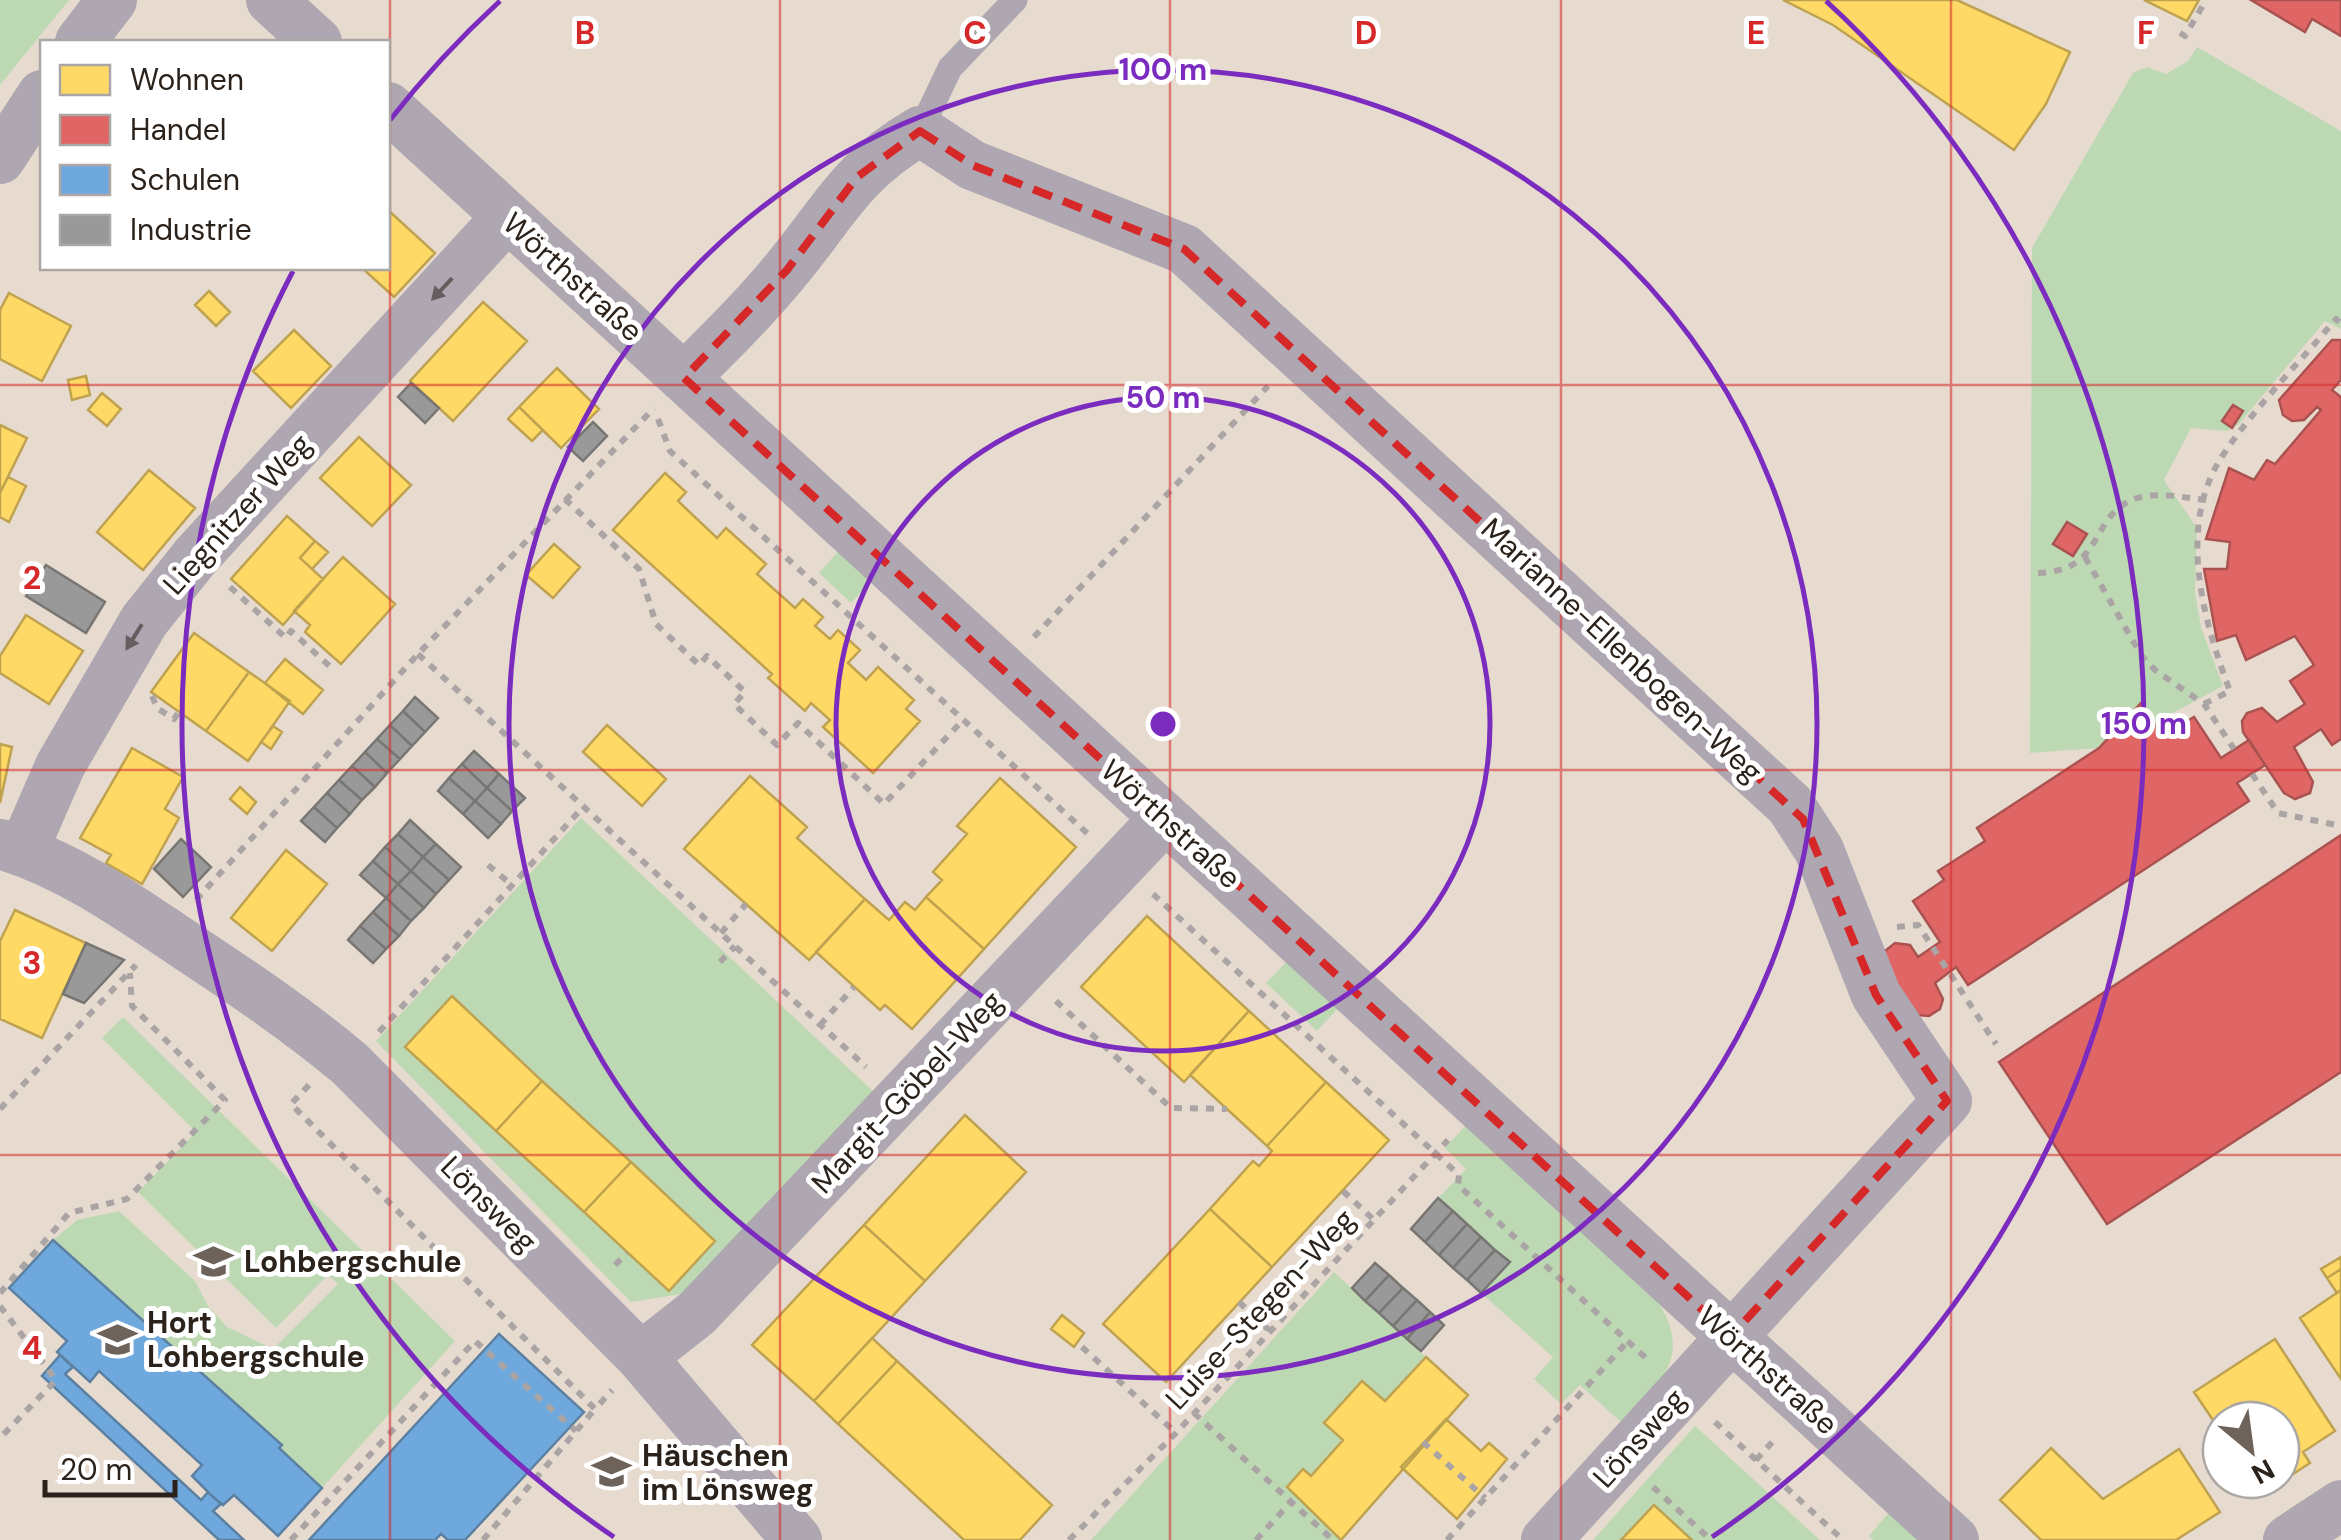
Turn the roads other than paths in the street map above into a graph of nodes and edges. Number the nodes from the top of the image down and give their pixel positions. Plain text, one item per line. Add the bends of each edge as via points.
1 (112, 0) edge
2 (270, 0) edge
3 (1015, 0) edge
4 (82, 40) edge
5 (315, 40) edge
6 (40, 98) edge
7 (390, 109) edge
8 (920, 131) junction
9 (4, 146) edge
10 (507, 216) junction
11 (669, 393) junction
12 (1164, 818) junction
13 (12, 847) edge
14 (154, 922) joint
15 (1731, 1336) junction
16 (641, 1357) junction
17 (2341, 1504) edge
18 (796, 1540) edge
19 (1546, 1540) edge
20 (1954, 1540) edge
21 (2288, 1540) edge

1 - 4 street
2 - 5 street
3 - 8 lane via 950,68
6 - 9 street
7 - 10 street, Wörthstraße
8 - 11 street via 875,158 787,270
8 - 15 street, Marianne-Ellenbogen-Weg via 972,165 1184,249 1790,805 1819,850 1876,995 1947,1101
10 - 11 street, Wörthstraße
10 -> 13 street, Liegnitzer Weg via 144,621
11 - 12 street, Wörthstraße via 1003,670
12 - 15 street, Wörthstraße
12 - 16 street, Margit-Göbel-Weg via 698,1313
13 - 14 street, Liegnitzer Weg
14 - 16 street, Lönsweg via 350,1064
15 - 19 street, Lönsweg
15 - 20 street, Wörthstraße
16 - 18 street, Lönsweg
17 - 21 street

